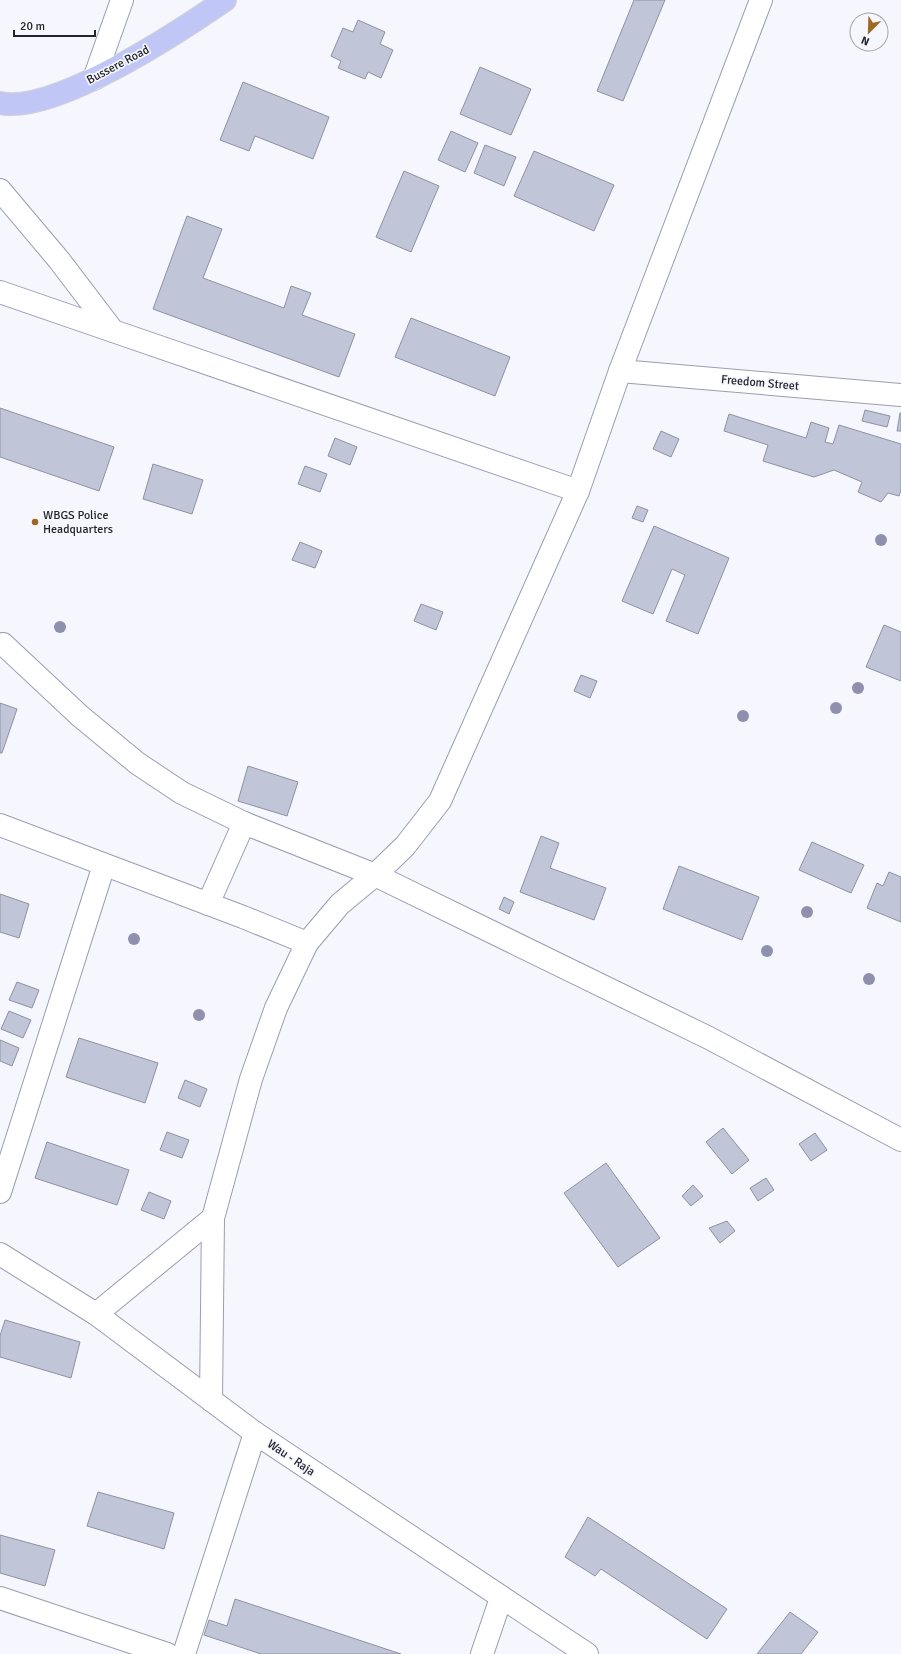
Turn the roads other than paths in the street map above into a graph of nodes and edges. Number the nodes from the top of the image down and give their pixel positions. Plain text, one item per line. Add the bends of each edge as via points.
1 (122, 0) edge
2 (226, 0) edge
3 (761, 0) edge
4 (94, 79) junction
5 (0, 103) edge
6 (0, 190) edge
7 (0, 292) edge
8 (113, 331) junction
9 (620, 371) junction
10 (901, 395) edge
11 (578, 491) junction
12 (3, 644) dead end
13 (244, 823) junction
14 (0, 825) edge
15 (104, 865) junction
16 (375, 876) junction
17 (208, 904) junction
18 (307, 943) junction
19 (901, 1140) edge
20 (0, 1192) edge
21 (213, 1218) junction
22 (0, 1254) edge
23 (96, 1314) junction
24 (211, 1400) junction
25 (255, 1433) junction
26 (0, 1598) edge
27 (501, 1598) junction
28 (167, 1654) edge
29 (184, 1654) edge
30 (482, 1654) edge
31 (587, 1654) edge

1 - 4 street
2 - 4 main road, Bussere Road via 180,31
3 - 9 street
4 - 5 main road, Bussere Road via 37,101 8,105
6 - 8 street
7 - 8 street
8 - 11 street
9 - 10 street, Freedom Street
9 - 11 street
11 - 16 street via 440,801 405,846
12 - 13 street via 80,716 137,763 182,793
13 - 16 street
13 - 17 street
14 - 15 street
15 - 17 street
15 - 20 street
16 - 18 street via 340,904
16 - 19 street via 709,1038
17 - 18 street
18 - 21 street via 276,1008 251,1080
21 - 23 street
21 - 24 street
22 - 23 street, Wau - Raja
23 - 24 street, Wau - Raja
24 - 25 street, Wau - Raja
25 - 27 street, Wau - Raja
25 - 29 street
26 - 28 street
27 - 30 street
27 - 31 street, Wau - Raja

